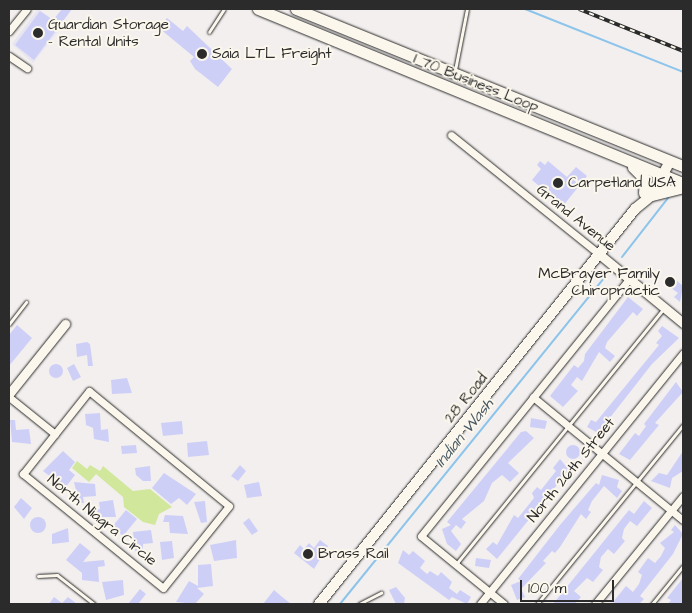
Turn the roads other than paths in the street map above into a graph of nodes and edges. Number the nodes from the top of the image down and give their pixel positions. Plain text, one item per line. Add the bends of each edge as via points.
1 (27, 9) edge
2 (224, 9) edge
3 (258, 9) edge
4 (296, 9) edge
5 (467, 9) edge
6 (9, 31) edge
7 (209, 32) dead end
8 (9, 56) edge
9 (27, 68) dead end
10 (454, 73) junction
11 (451, 89) junction
12 (451, 135) dead end
13 (619, 157) junction
14 (670, 160) junction
15 (683, 166) edge
16 (662, 175) junction
17 (683, 183) edge
18 (683, 188) edge
19 (648, 194) junction
20 (599, 254) junction
21 (630, 279) junction
22 (26, 302) dead end
23 (664, 307) junction
24 (683, 323) edge
25 (9, 324) edge
26 (66, 324) dead end
27 (683, 354) edge
28 (9, 396) edge
29 (533, 397) junction
30 (683, 425) edge
31 (568, 426) junction
32 (55, 434) junction
33 (602, 454) junction
34 (637, 482) junction
35 (683, 496) edge
36 (672, 510) junction
37 (683, 520) edge
38 (456, 565) junction
39 (683, 566) edge
40 (38, 576) dead end
41 (380, 593) dead end
42 (490, 593) junction
43 (94, 604) edge
44 (319, 604) edge
45 (359, 604) edge
46 (480, 604) edge
47 (504, 604) edge
48 (537, 604) edge
49 (595, 604) edge
50 (652, 604) edge

1 - 6 street
2 - 7 lane
3 - 11 main road, I 70 Business Loop
4 - 10 main road, I 70 Business Loop
5 - 10 lane
8 - 9 street
10 - 11 main road
10 - 14 main road, I 70 Business Loop
11 - 13 main road, I 70 Business Loop
12 - 20 street, Grand Avenue
13 - 16 main road, I 70 Business Loop
13 - 19 main road via 643,176
14 - 15 main road, I 70 Business Loop
14 - 16 main road, 28 Road
16 - 17 main road, I 70 Business Loop
16 - 19 main road, 28 Road
18 - 19 main road
19 - 20 main road, 28 Road
20 - 21 street, Grand Avenue
20 - 44 main road, 28 Road
21 - 23 street, Grand Avenue
21 - 29 street
22 - 25 lane
23 - 24 street, Grand Avenue
23 - 31 lane
26 - 28 street
27 - 33 street, North 26th Street
28 - 32 street
29 - 31 street
29 - 38 street via 421,536
30 - 34 lane
31 - 33 street
31 - 38 lane
32 - 32 street, North Niagra Circle via 23,474 163,588 229,506 90,391
33 - 34 street
33 - 42 street, North 26th Street
34 - 36 street
34 - 48 lane
35 - 36 street
36 - 37 street
36 - 49 street
38 - 42 street
39 - 50 lane
40 - 43 lane via 57,575
41 - 45 lane
42 - 46 street, North 26th Street
42 - 47 street

